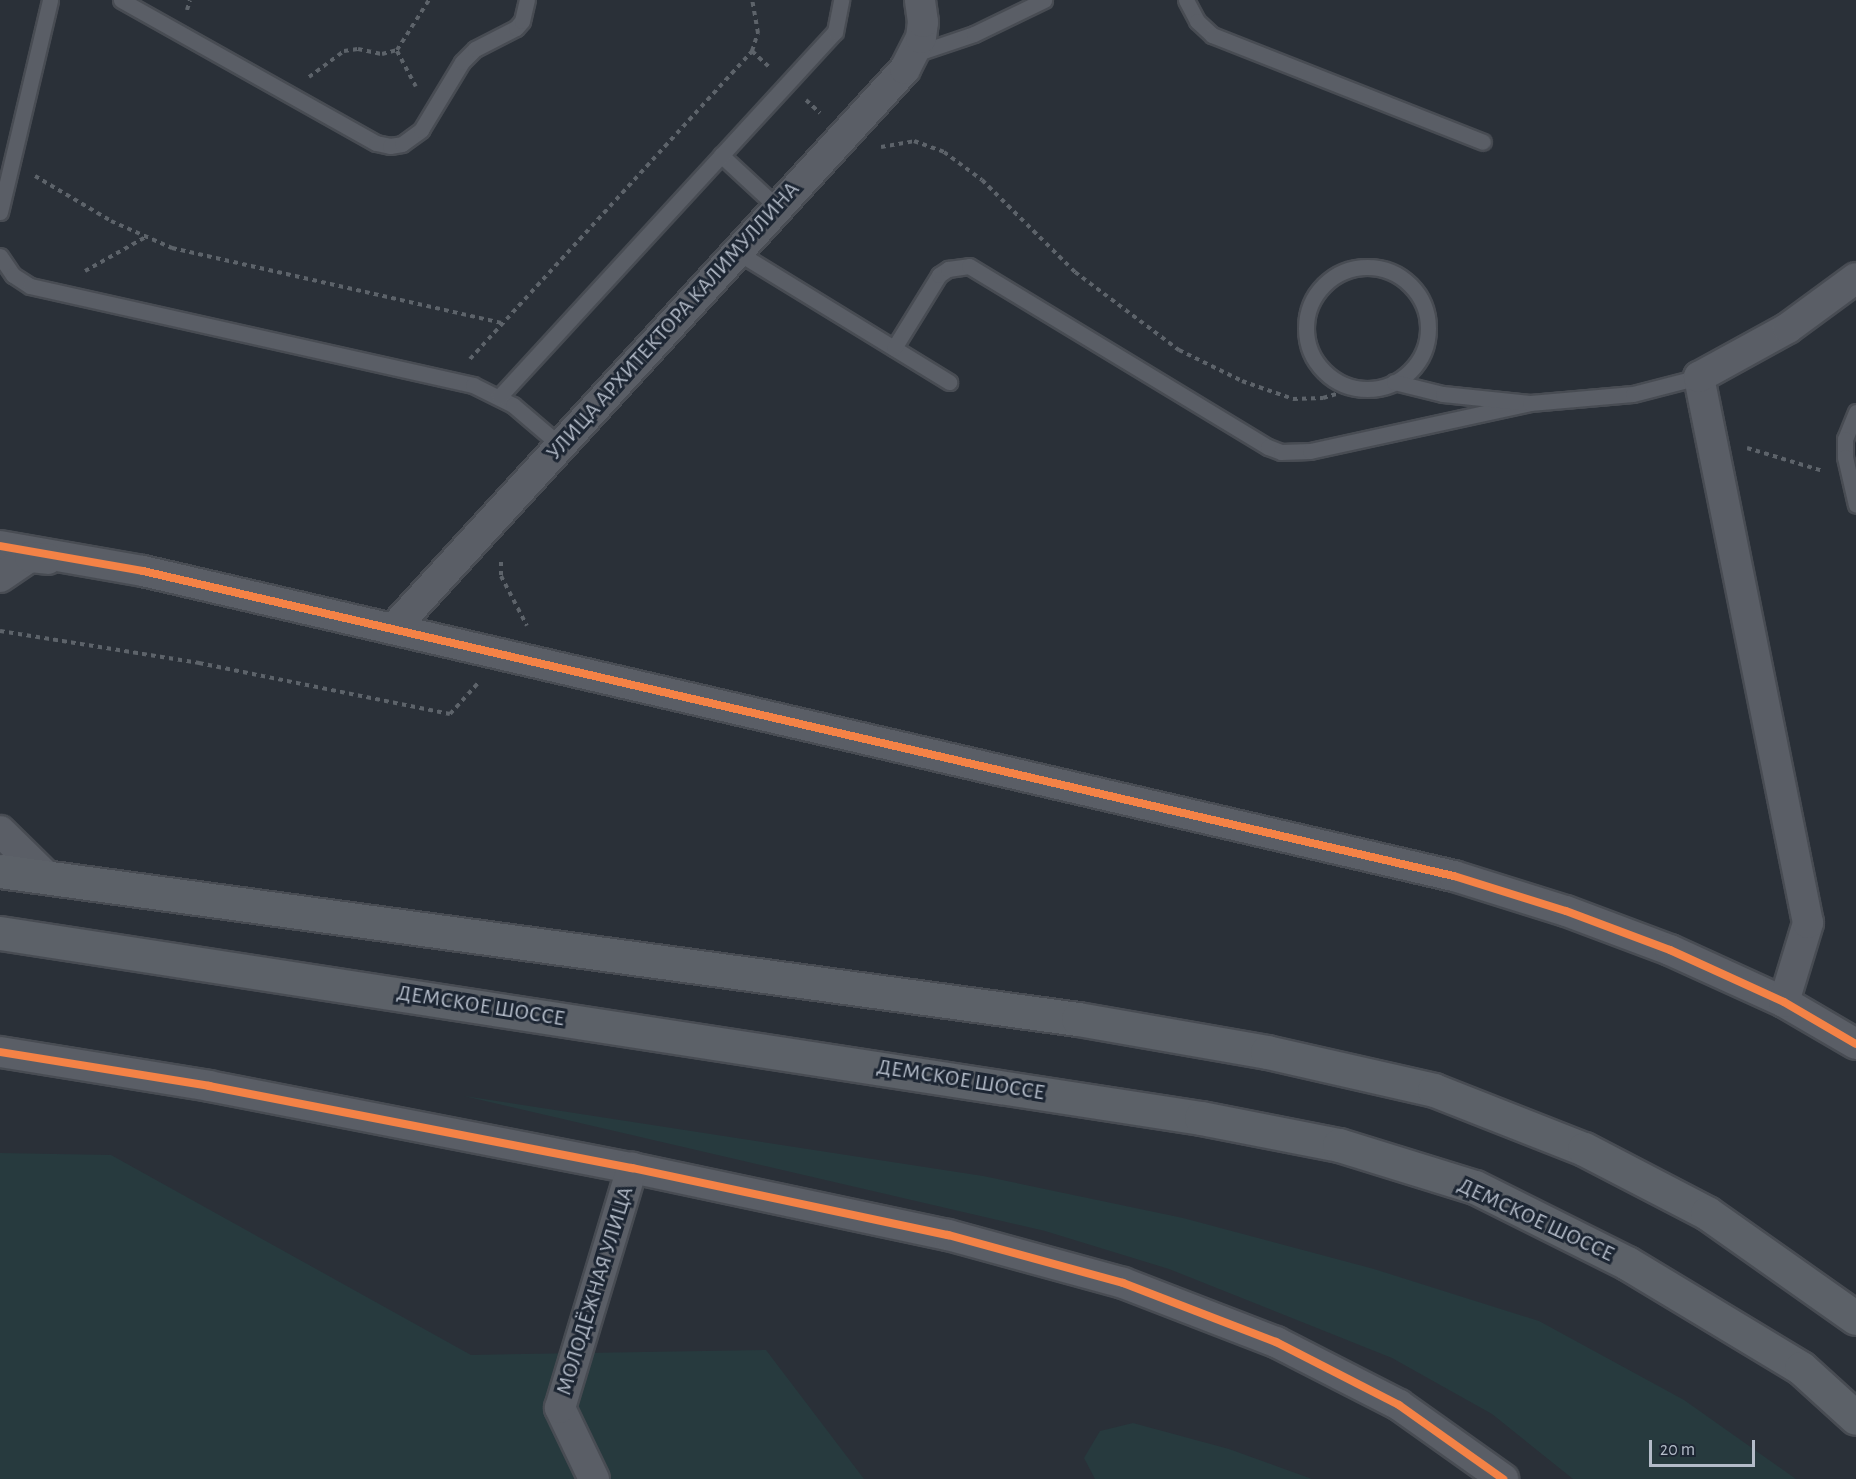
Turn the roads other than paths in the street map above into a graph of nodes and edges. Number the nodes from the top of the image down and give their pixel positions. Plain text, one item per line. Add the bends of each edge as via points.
1 (50, 0) edge
2 (121, 0) edge
3 (527, 0) edge
4 (841, 0) edge
5 (920, 0) edge
6 (1044, 0) edge
7 (1186, 0) edge
8 (915, 54) junction
9 (1483, 142) dead end
10 (721, 155) junction
11 (777, 207) junction
12 (0, 212) edge
13 (737, 252) junction
14 (0, 256) edge
15 (1856, 278) edge
16 (894, 348) junction
17 (1698, 377) junction
18 (949, 382) dead end
19 (1394, 382) junction
20 (499, 397) junction
21 (1530, 403) junction
22 (1856, 412) edge
23 (560, 446) junction
24 (1856, 505) edge
25 (0, 546) edge
26 (143, 571) junction
27 (0, 577) edge
28 (393, 629) junction
29 (0, 831) edge
30 (0, 871) edge
31 (47, 877) junction
32 (0, 933) edge
33 (1784, 1002) junction
34 (1856, 1044) edge
35 (0, 1052) edge
36 (632, 1168) junction
37 (1856, 1318) edge
38 (1856, 1418) edge
39 (594, 1479) edge
40 (1503, 1479) edge

1 - 12 lane
2 - 3 lane via 376,143 390,146 413,138 469,54 522,21
4 - 10 lane via 835,32
5 - 8 street, УЛИЦА АРХИТЕКТОРА КАЛИМУЛЛИНА via 923,22
6 - 8 lane via 974,34
7 - 9 lane via 1197,21 1212,35
8 - 11 street, УЛИЦА АРХИТЕКТОРА КАЛИМУЛЛИНА
10 - 11 lane
10 - 20 lane
11 - 13 street, УЛИЦА АРХИТЕКТОРА КАЛИМУЛЛИНА
13 - 16 lane
13 - 23 street, УЛИЦА АРХИТЕКТОРА КАЛИМУЛЛИНА
14 - 20 lane via 22,282 451,379
15 - 17 street via 1788,328
16 - 18 lane
16 - 21 lane via 939,275 948,269 969,267 1281,452 1310,451
17 - 21 lane via 1633,394
17 - 33 street via 1808,923
19 - 19 lane via 1422,354 1428,335 1427,315 1419,296 1406,281 1379,269 1349,269 1331,278 1317,292 1308,310 1306,330 1315,359 1336,380 1355,388 1375,388
19 - 21 lane via 1443,394
20 - 23 lane
22 - 24 lane via 1845,439 1847,471
23 - 28 street, УЛИЦА АРХИТЕКТОРА КАЛИМУЛЛИНА
25 - 26 street
26 - 27 street via 30,557
26 - 28 street
28 - 33 street via 1454,876 1608,927
29 - 31 street
30 - 31 main road
31 - 37 main road via 1078,1019 1267,1052 1434,1090 1584,1149 1707,1214
32 - 38 main road, ДЕМСКОЕ ШОССЕ via 1178,1114 1339,1145 1475,1187 1627,1263 1801,1368
33 - 34 street
35 - 36 street via 209,1086
36 - 39 street, МОЛОДЁЖНАЯ УЛИЦА via 560,1408
36 - 40 street via 948,1235 1123,1283 1276,1342 1399,1405

